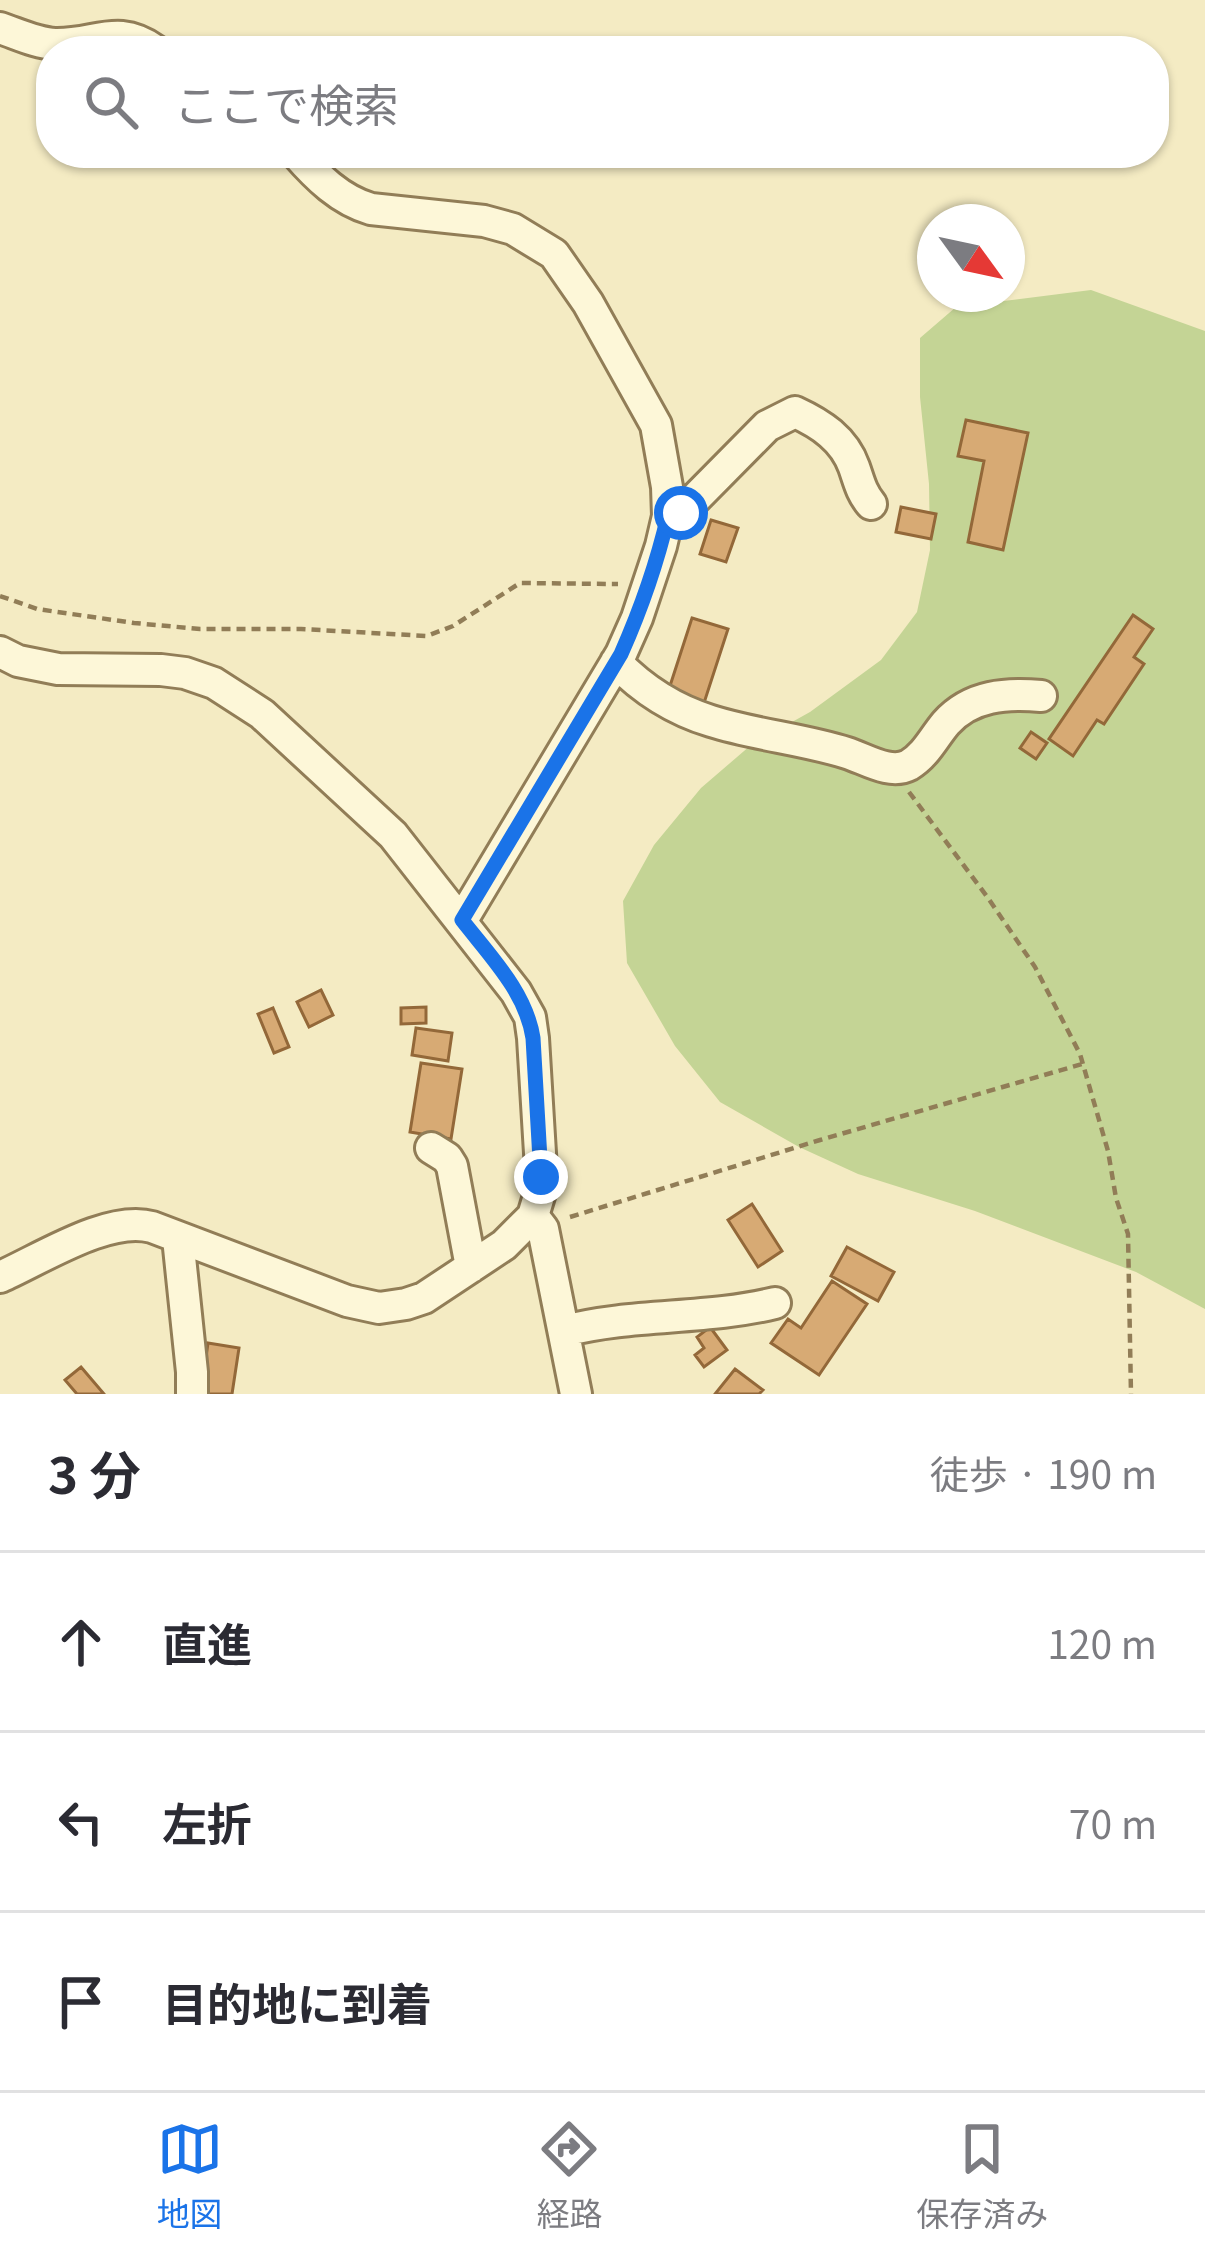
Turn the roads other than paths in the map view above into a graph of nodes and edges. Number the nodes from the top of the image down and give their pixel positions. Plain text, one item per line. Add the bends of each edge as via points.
1 (0, 28) edge
2 (36, 42) edge
3 (311, 168) edge
4 (871, 504) dead end
5 (668, 516) junction
6 (0, 652) edge
7 (616, 662) junction
8 (1041, 696) dead end
9 (462, 920) junction
10 (431, 1148) dead end
11 (537, 1221) junction
12 (178, 1238) junction
13 (471, 1267) junction
14 (0, 1277) edge
15 (776, 1303) dead end
16 (564, 1331) junction
17 (192, 1394) edge
18 (576, 1394) edge

1 - 2 street
3 - 5 street via 354,204 484,221 554,254 656,425
4 - 5 street via 846,449 795,412 766,426 681,513
5 - 7 street
6 - 9 street via 58,669 161,670 214,683 262,714 393,835
7 - 8 street via 664,700 710,721 891,769 908,766 970,704
7 - 9 street
9 - 11 street via 530,1017 542,1186
10 - 13 street via 452,1166
11 - 13 street
11 - 16 street
12 - 13 street via 379,1308 424,1298
12 - 14 street via 119,1226
12 - 17 street
15 - 16 street
16 - 18 street

